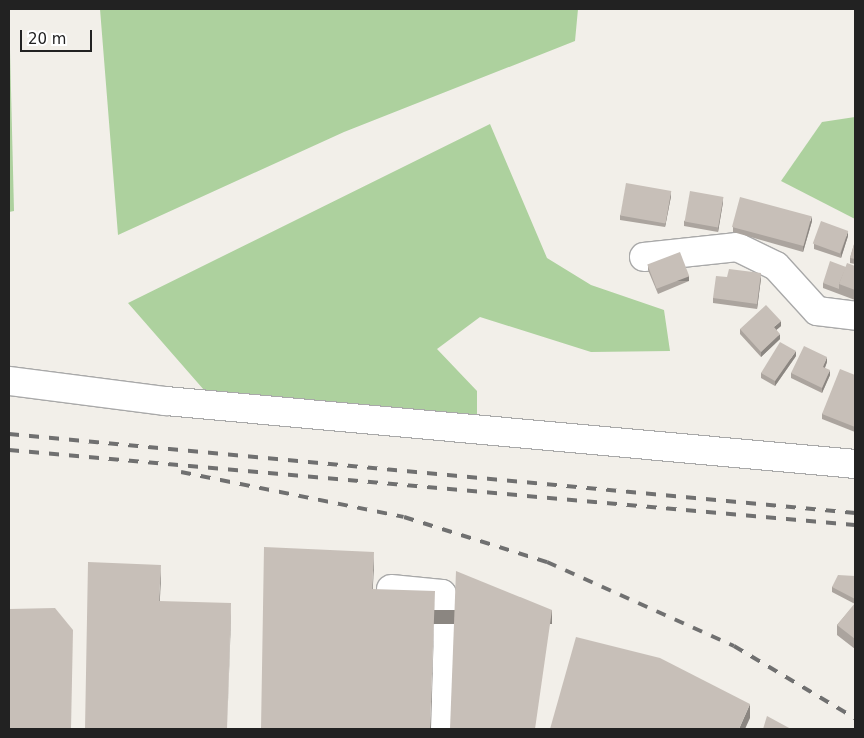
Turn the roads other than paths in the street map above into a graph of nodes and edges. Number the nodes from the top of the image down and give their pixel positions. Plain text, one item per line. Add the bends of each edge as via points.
1 (644, 256) dead end
2 (855, 316) edge
3 (9, 381) edge
4 (855, 464) edge
5 (391, 589) edge
6 (438, 729) edge

1 - 2 street via 737,247 776,266 816,311
3 - 4 street via 166,400
5 - 6 street via 442,594

